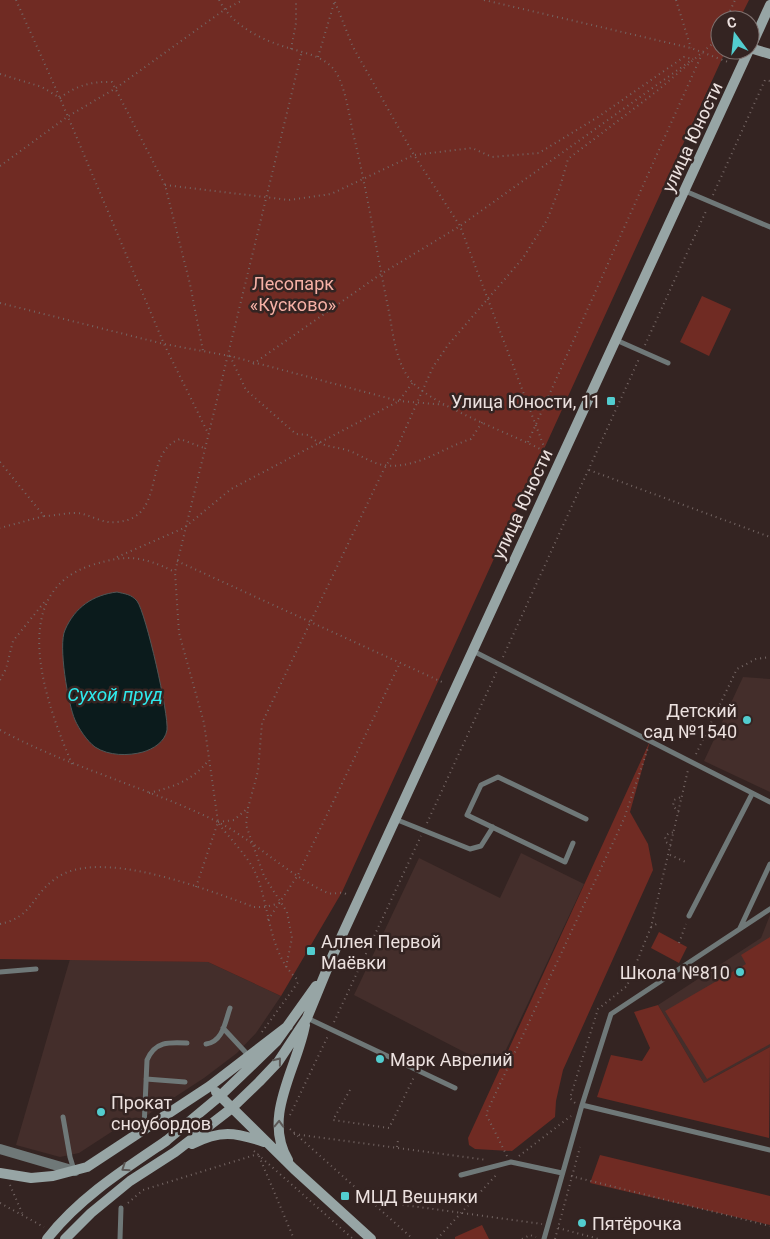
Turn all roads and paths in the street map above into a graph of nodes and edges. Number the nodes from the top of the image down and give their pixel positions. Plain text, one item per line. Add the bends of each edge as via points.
1 (16, 0) edge
2 (219, 0) edge
3 (243, 0) edge
4 (296, 0) edge
5 (484, 0) edge
6 (676, 0) edge
7 (335, 1) edge
8 (770, 5) edge
9 (224, 10) junction
10 (760, 27) edge
11 (710, 46) edge
12 (691, 48) junction
13 (291, 49) junction
14 (302, 51) junction
15 (703, 52) junction
16 (318, 57) junction
17 (693, 59) junction
18 (745, 60) edge
19 (728, 62) dead end
20 (0, 74) edge
21 (770, 81) edge
22 (116, 88) junction
23 (60, 98) junction
24 (67, 117) junction
25 (414, 155) junction
26 (0, 166) edge
27 (364, 178) junction
28 (164, 185) junction
29 (685, 191) junction
30 (267, 198) junction
31 (711, 201) junction
32 (460, 226) junction
33 (770, 227) edge
34 (381, 274) junction
35 (486, 300) junction
36 (0, 303) edge
37 (616, 340) junction
38 (164, 344) junction
39 (203, 352) junction
40 (643, 352) junction
41 (230, 356) junction
42 (668, 363) dead end
43 (253, 364) junction
44 (413, 382) junction
45 (423, 390) junction
46 (398, 401) junction
47 (417, 402) junction
48 (449, 406) junction
49 (483, 421) junction
50 (536, 424) junction
51 (208, 433) junction
52 (527, 442) junction
53 (318, 444) junction
54 (204, 448) junction
55 (0, 462) edge
56 (387, 464) junction
57 (589, 470) junction
58 (44, 516) junction
59 (0, 528) edge
60 (184, 528) junction
61 (770, 537) edge
62 (117, 557) junction
63 (177, 561) junction
64 (175, 572) junction
65 (47, 598) junction
66 (309, 621) junction
67 (473, 651) junction
68 (770, 656) edge
69 (400, 663) junction
70 (500, 664) junction
71 (0, 680) edge
72 (442, 682) dead end
73 (0, 730) edge
74 (650, 741) junction
75 (209, 759) junction
76 (72, 764) junction
77 (691, 764) junction
78 (149, 794) junction
79 (752, 794) junction
80 (681, 797) junction
81 (770, 802) edge
82 (248, 808) junction
83 (679, 812) junction
84 (395, 819) junction
85 (586, 819) dead end
86 (218, 822) junction
87 (493, 827) junction
88 (423, 832) junction
89 (675, 832) junction
90 (573, 843) dead end
91 (252, 845) junction
92 (671, 846) junction
93 (670, 855) junction
94 (688, 863) dead end
95 (770, 864) edge
96 (298, 875) junction
97 (196, 886) junction
98 (346, 894) dead end
99 (281, 903) junction
100 (265, 907) junction
101 (770, 909) edge
102 (689, 916) joint
103 (268, 920) junction
104 (658, 923) dead end
105 (0, 924) edge
106 (651, 927) junction
107 (740, 929) junction
108 (679, 943) dead end
109 (286, 967) junction
110 (36, 968) dead end
111 (0, 972) edge
112 (325, 972) junction
113 (230, 1008) dead end
114 (306, 1020) junction
115 (288, 1026) junction
116 (223, 1028) junction
117 (331, 1028) junction
118 (257, 1039) dead end
119 (187, 1043) dead end
120 (206, 1044) dead end
121 (249, 1056) junction
122 (417, 1070) junction
123 (146, 1079) junction
124 (185, 1082) dead end
125 (210, 1086) junction
126 (455, 1088) dead end
127 (350, 1090) dead end
128 (220, 1096) junction
129 (581, 1107) junction
130 (232, 1108) junction
131 (63, 1117) dead end
132 (288, 1122) dead end
133 (289, 1127) dead end
134 (144, 1130) junction
135 (294, 1134) junction
136 (398, 1140) dead end
137 (267, 1143) junction
138 (580, 1146) dead end
139 (397, 1147) junction
140 (0, 1149) edge
141 (770, 1150) edge
142 (175, 1152) junction
143 (258, 1154) junction
144 (510, 1162) junction
145 (294, 1169) junction
146 (75, 1171) junction
147 (562, 1173) junction
148 (461, 1175) dead end
149 (3, 1176) edge
150 (572, 1176) junction
151 (368, 1200) junction
152 (0, 1203) edge
153 (121, 1208) joint
154 (462, 1213) junction
155 (23, 1215) junction
156 (35, 1221) dead end
157 (548, 1225) junction
158 (770, 1226) edge
159 (558, 1228) junction
160 (46, 1239) edge
161 (65, 1239) edge
162 (120, 1239) edge
163 (294, 1239) edge
164 (353, 1239) edge
165 (371, 1239) edge
166 (412, 1239) edge
167 (438, 1239) edge
168 (522, 1239) edge
169 (544, 1239) edge
170 (556, 1239) edge
171 (598, 1239) edge

1 - 23 path
2 - 9 path
3 - 9 path
4 - 13 path
5 - 12 path
6 - 12 path
7 - 16 path
7 - 25 path via 353,47
8 - 10 main road, улица Юности
9 - 13 path via 247,29
9 - 22 path
11 - 15 path
12 - 15 path
13 - 14 path
14 - 16 path
14 - 30 path
15 - 17 path
15 - 19 path
15 - 35 path via 658,91 568,159 547,220 523,258
15 - 50 path
16 - 27 path via 336,72 340,81
17 - 25 path via 684,57 598,117 539,153 492,157 472,148
17 - 32 path
18 - 29 main road, улица Юности
20 - 23 path via 42,87
21 - 31 path via 765,80
22 - 23 path via 112,82 100,82 72,89
22 - 24 path
22 - 28 path
23 - 24 path
24 - 26 path
24 - 38 path
25 - 27 path
25 - 32 path
27 - 30 path via 331,194 289,200
27 - 34 path
28 - 30 path
28 - 39 path via 190,284
29 - 31 lane
29 - 37 main road, улица Юности
30 - 41 path
31 - 33 lane
31 - 40 path
32 - 34 path
32 - 35 path
34 - 43 path
34 - 44 path via 399,356
35 - 45 path via 448,345
35 - 50 path
36 - 38 path
37 - 40 lane
37 - 67 main road, улица Юности
38 - 39 path
38 - 51 path
39 - 41 path
40 - 42 lane
40 - 57 path
41 - 43 path
41 - 51 path
41 - 53 path via 246,390 296,434 309,435
43 - 46 path
44 - 45 path
44 - 46 path
45 - 47 path
45 - 48 path
46 - 47 path
46 - 53 path
47 - 48 path
47 - 56 path
48 - 49 path
49 - 52 path
49 - 56 path via 471,439 454,444 434,457 407,464
50 - 52 path
50 - 52 path via 546,452
51 - 54 path
53 - 56 path
53 - 60 path via 231,489
54 - 58 path via 180,439 167,446 157,466 148,500 136,516 116,523 81,513
54 - 60 path
55 - 58 path
56 - 66 path
57 - 61 path
57 - 70 path
58 - 59 path
60 - 62 path
60 - 63 path
62 - 64 path via 150,560
62 - 65 path via 76,570
63 - 64 path
63 - 66 path
64 - 75 path via 179,633 204,723
65 - 71 path via 12,641
65 - 76 path via 39,624 39,654 56,726
66 - 69 path
66 - 82 path via 262,723 258,771
67 - 70 lane
67 - 84 main road, улица Юности
68 - 77 path via 738,669
69 - 72 path
69 - 96 path
70 - 74 lane
70 - 88 path
73 - 76 path
74 - 77 lane
74 - 144 path via 624,819 486,1114
75 - 78 path via 198,773 179,785
75 - 86 path
76 - 78 path via 121,780
77 - 79 lane
77 - 80 path
78 - 86 path
79 - 81 lane
79 - 102 lane
80 - 83 path
80 - 83 path via 674,800 673,806
82 - 86 path via 234,820
82 - 91 path via 246,825
83 - 89 path
84 - 88 lane
84 - 112 main road, улица Юности
85 - 87 lane via 498,777 481,785 466,815
86 - 91 path
86 - 97 path
86 - 100 path via 255,873
87 - 88 lane via 481,846 470,849
87 - 90 lane via 565,862
88 - 117 path
89 - 92 path
89 - 92 path via 665,837
91 - 96 path
91 - 99 path via 264,876
92 - 93 path
93 - 94 path
93 - 106 path
95 - 107 lane
96 - 98 path via 330,894
96 - 99 path
97 - 100 path via 254,907
97 - 105 path via 129,868 101,866 68,872 55,879 25,914
99 - 100 path
99 - 103 path
99 - 109 path via 287,912 292,938
100 - 103 path
101 - 107 lane
102 - 108 path
103 - 109 path
104 - 106 path
106 - 129 path via 627,986 598,1009 570,1098
107 - 129 lane via 610,1014
109 - 118 path via 299,981
110 - 111 lane
112 - 114 main road, улица Юности
112 - 115 main road, улица Юности
113 - 116 lane
114 - 117 lane
130 -> 114 main road, улица Юности via 278,1062
145 -> 114 main road via 280,1140 278,1125 281,1104
115 - 121 main road
115 - 128 main road, улица Юности
116 - 120 lane via 213,1043
116 - 121 lane
117 - 122 lane
117 - 132 path
119 - 123 lane via 169,1042 151,1051
121 - 125 main road
122 - 126 lane
122 - 127 path via 390,1128 333,1120
123 - 124 lane
123 - 134 lane
125 - 128 main road
125 - 134 main road
128 - 130 main road
128 -> 160 main road, улица Юности, bridge via 166,1141 82,1202
129 - 141 lane
129 - 144 path
129 - 147 lane
130 - 137 main road
130 - 142 main road, улица Юности
131 - 146 lane
133 - 135 path
134 - 146 main road via 87,1167
135 - 139 path
135 - 151 path
136 - 139 path
137 - 142 main road via 243,1135 220,1133
137 - 145 main road
138 - 150 path
139 - 144 path
140 - 146 street
142 - 161 main road via 130,1181
143 - 153 path via 143,1190
143 - 163 path
143 - 164 path
144 - 147 lane
144 - 148 lane
144 - 154 path
145 - 165 main road
146 - 149 main road via 32,1178
147 - 150 path
147 - 157 lane
149 - 155 path
150 - 158 path
150 - 159 path
151 - 154 path
151 - 166 path
152 - 155 path
153 - 162 lane
154 - 157 path
154 - 167 path
155 - 156 path
157 - 169 lane
159 - 170 path
159 - 171 path
168 - 169 path via 530,1235

